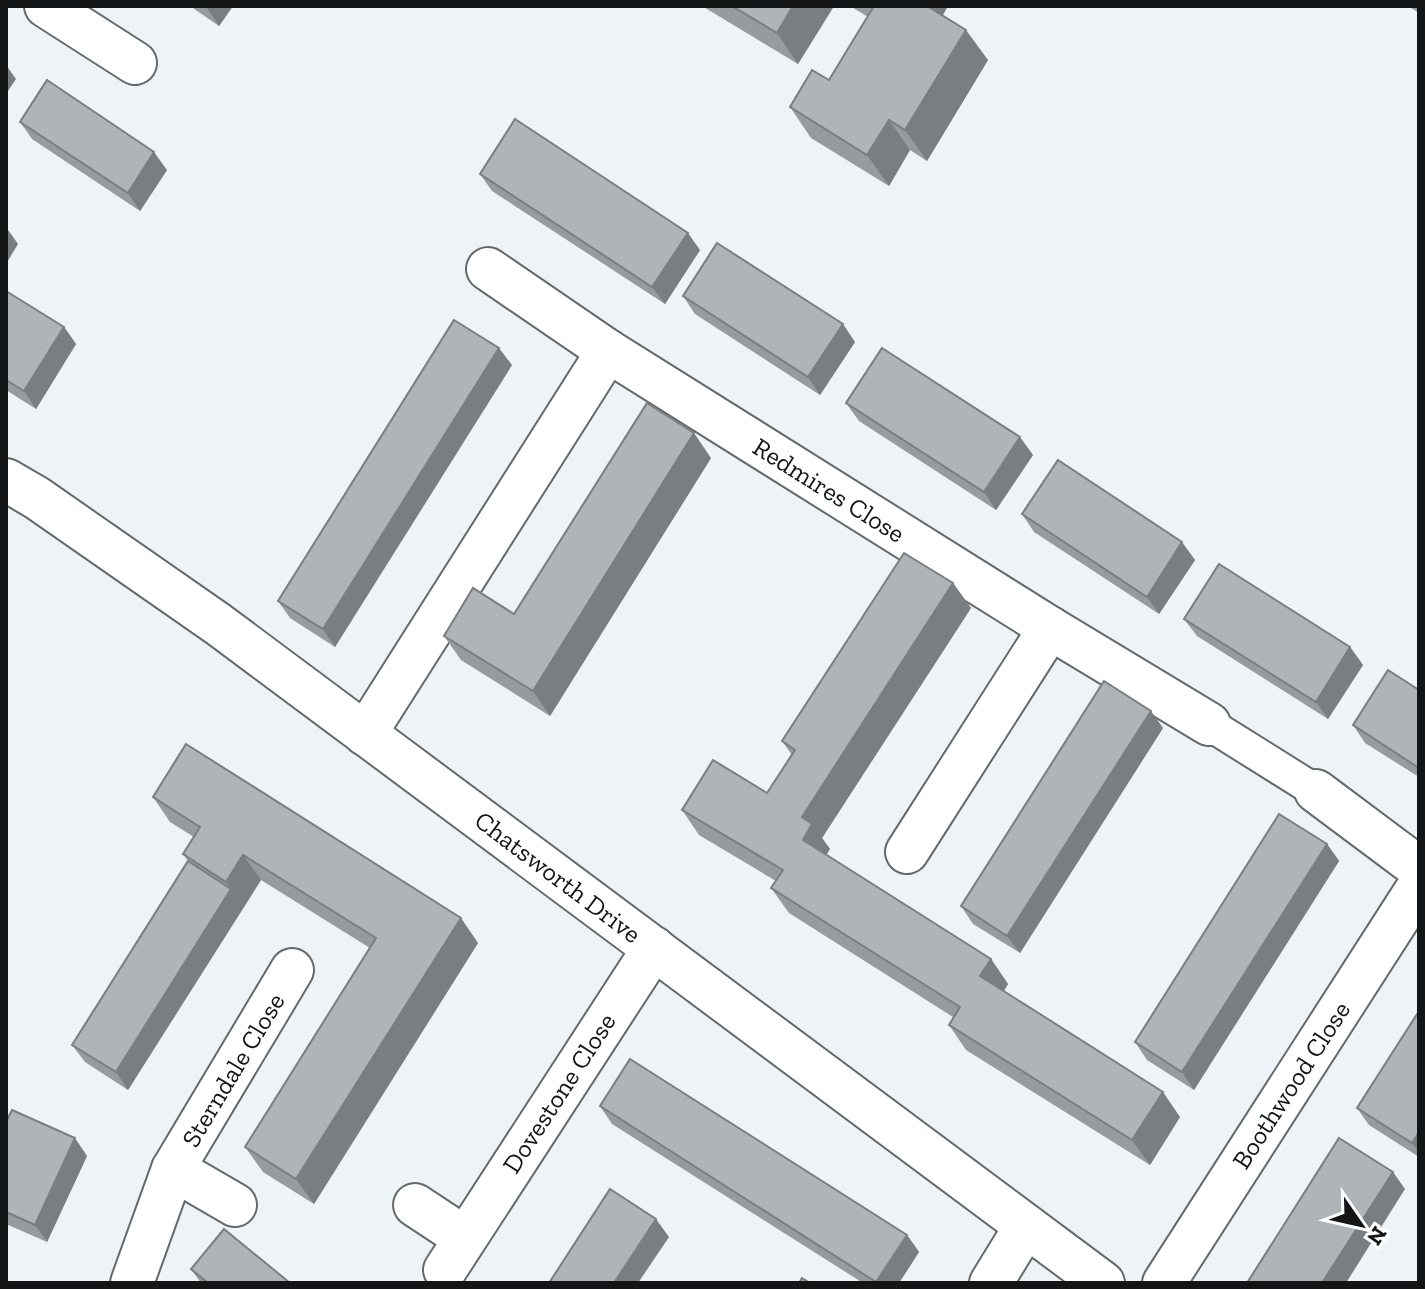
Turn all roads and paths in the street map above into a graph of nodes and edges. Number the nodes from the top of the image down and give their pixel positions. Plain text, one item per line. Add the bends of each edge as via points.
1 (71, 12) edge
2 (135, 63) dead end
3 (488, 269) dead end
4 (608, 351) junction
5 (21, 489) edge
6 (1050, 628) junction
7 (1209, 724) joint
8 (365, 734) junction
9 (1316, 791) joint
10 (907, 852) dead end
11 (1419, 868) edge
12 (1419, 886) edge
13 (654, 948) junction
14 (292, 970) dead end
15 (173, 1169) junction
16 (235, 1205) dead end
17 (415, 1205) dead end
18 (1026, 1226) junction
19 (132, 1283) edge
20 (991, 1283) edge
21 (1103, 1283) edge
22 (1164, 1283) edge

1 - 2 street
3 - 4 street, Redmires Close
4 - 6 street, Redmires Close
4 - 8 street
5 - 8 street, Chatsworth Drive via 218,624
6 - 7 street, Redmires Close
6 - 10 street
7 - 9 street
8 - 13 street, Chatsworth Drive
9 - 11 street
12 - 22 street, Boothwood Close
13 - 17 street, Dovestone Close via 455,1254
13 - 18 street, Chatsworth Drive
14 - 15 street, Sterndale Close
15 - 16 street, Sterndale Close
15 - 19 street, Sterndale Close
18 - 20 street
18 - 21 street, Chatsworth Drive

